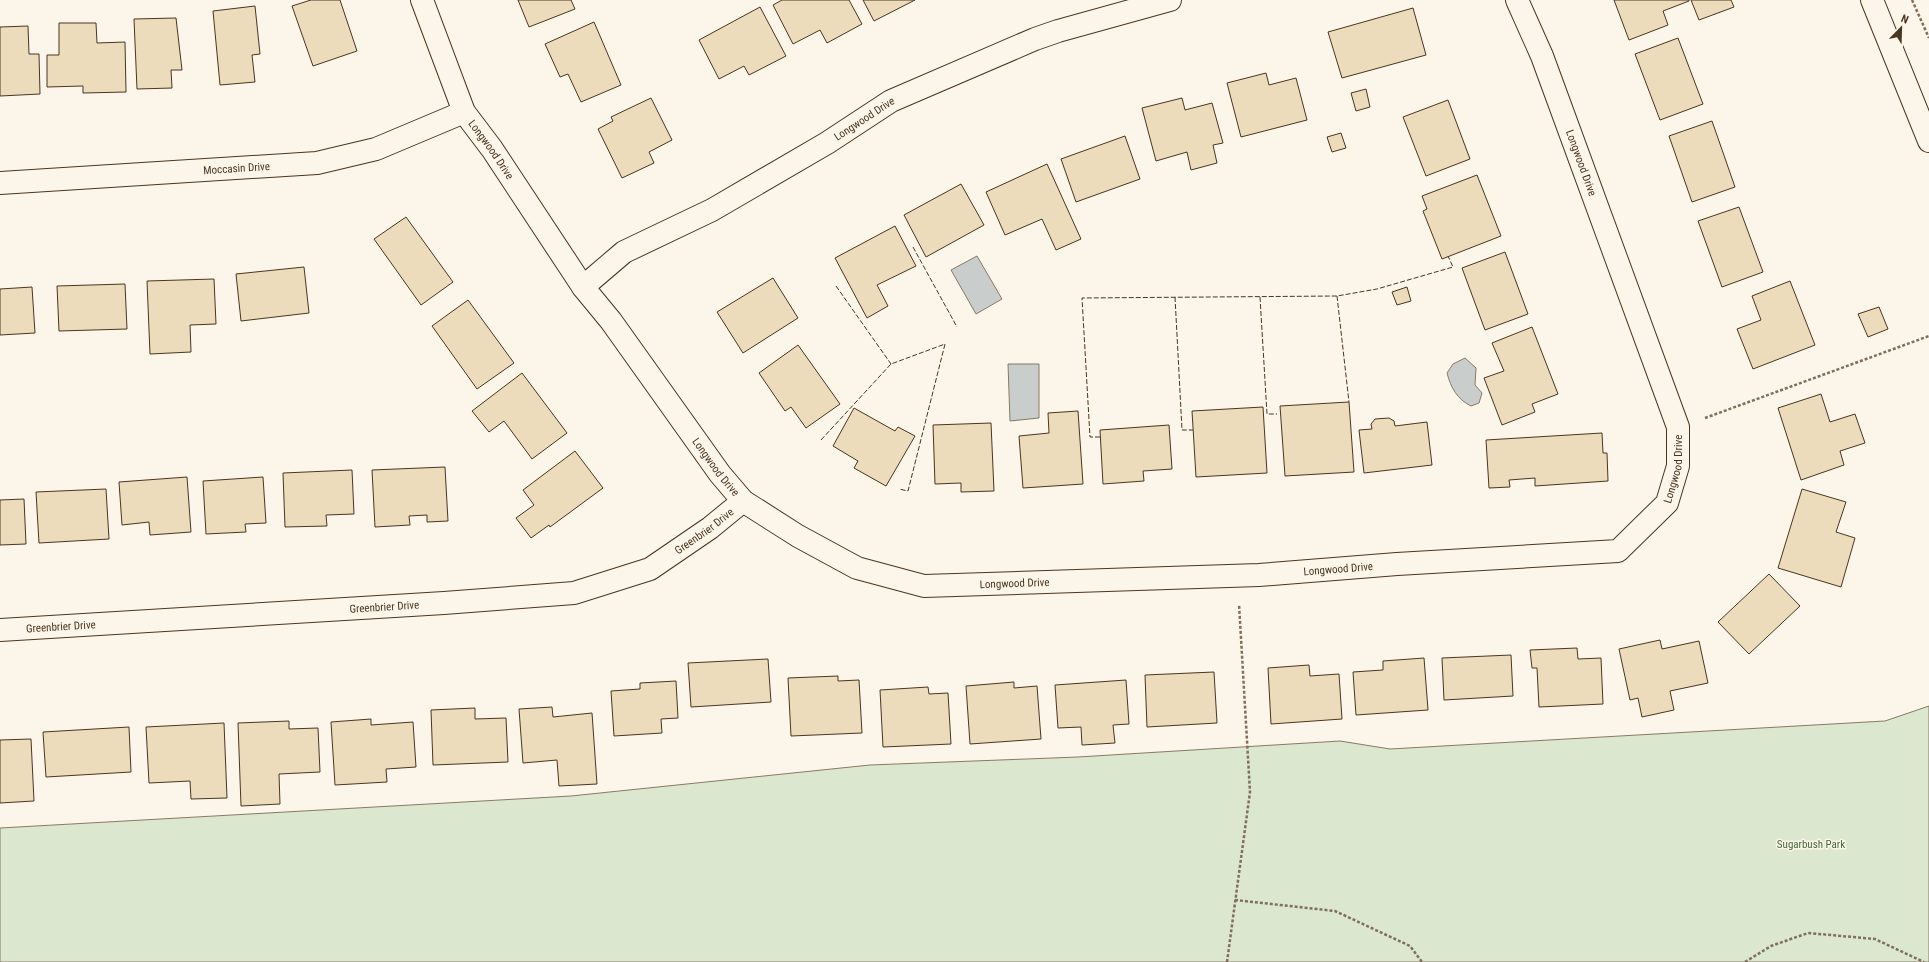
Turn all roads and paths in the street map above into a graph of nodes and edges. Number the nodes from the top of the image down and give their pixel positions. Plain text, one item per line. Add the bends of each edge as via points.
1 (422, 0) edge
2 (1170, 0) edge
3 (1517, 0) edge
4 (1872, 0) edge
5 (1912, 0) edge
6 (1929, 38) edge
7 (464, 112) junction
8 (1929, 141) edge
9 (0, 183) edge
10 (583, 287) junction
11 (1929, 336) edge
12 (1678, 427) junction
13 (743, 501) junction
14 (1235, 576) junction
15 (0, 630) edge
16 (1235, 900) junction
17 (1227, 962) edge
18 (1422, 962) edge
19 (1745, 962) edge
20 (1924, 962) edge

1 - 7 street, Longwood Drive
2 - 10 street, Longwood Drive via 1035,39 891,100 827,143 712,210 624,252
3 - 12 street, Longwood Drive via 1542,56
4 - 8 street
5 - 6 path
7 - 9 street, Moccasin Drive via 376,149 317,163
7 - 10 street, Longwood Drive via 492,149
10 - 13 street, Longwood Drive via 612,321 720,474
11 - 12 path
12 - 14 street, Longwood Drive via 1678,466 1667,503 1618,551
13 - 14 street, Longwood Drive via 798,536 857,568 924,586
13 - 15 street, Greenbrier Drive via 710,528 650,569 574,593
14 - 16 path via 1250,792
16 - 17 path
16 - 18 path via 1335,911 1410,946
19 - 20 path via 1771,946 1808,933 1875,939

